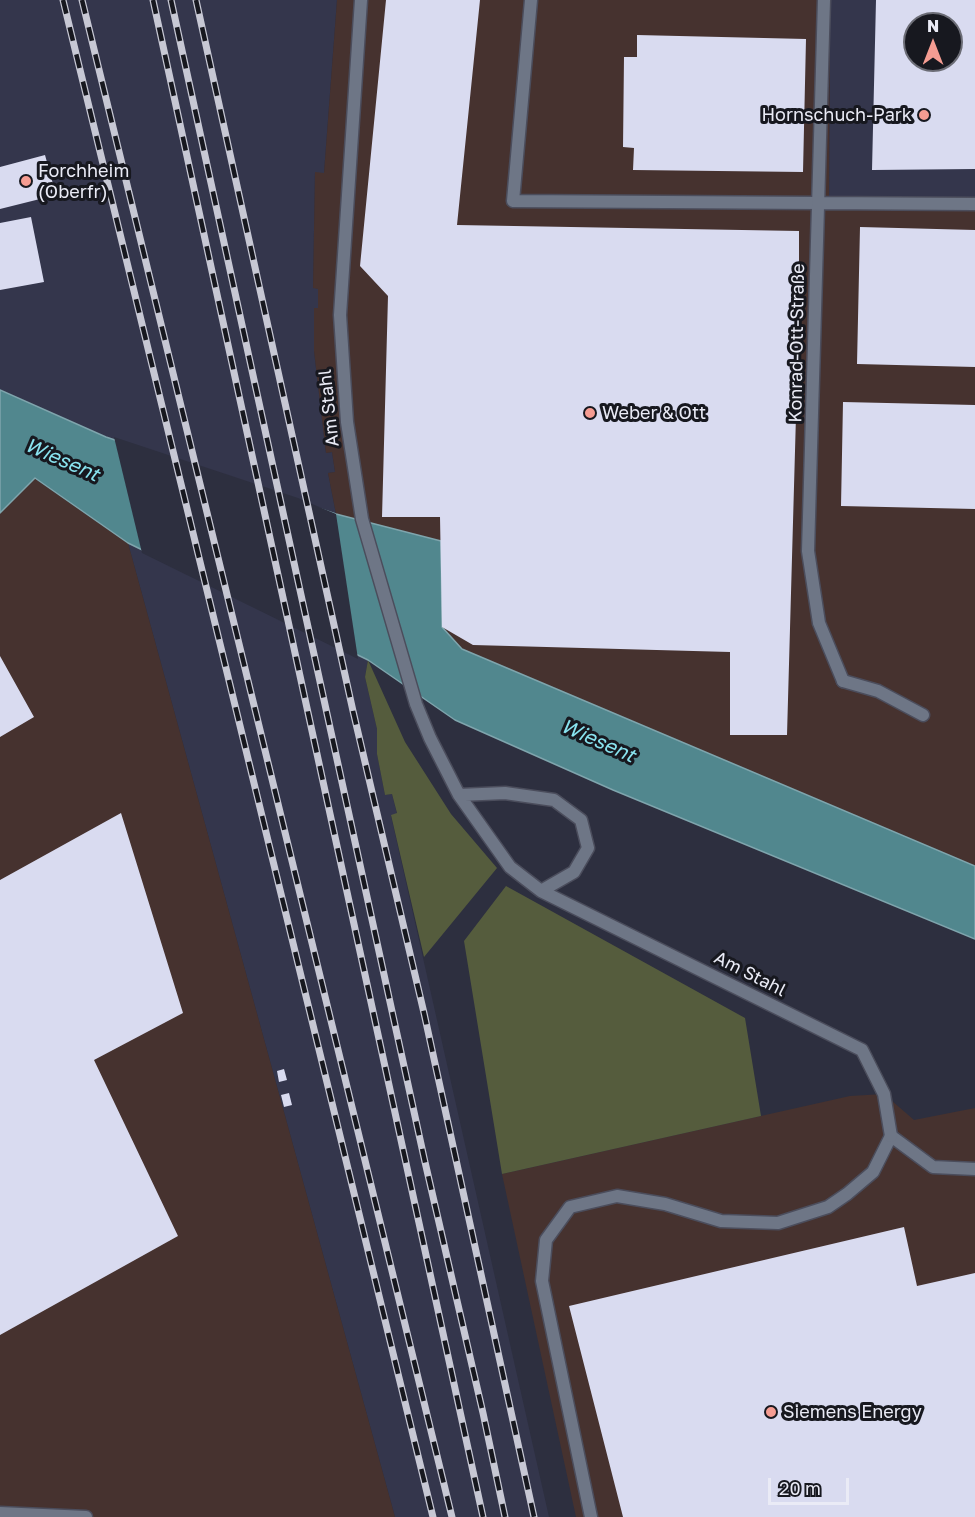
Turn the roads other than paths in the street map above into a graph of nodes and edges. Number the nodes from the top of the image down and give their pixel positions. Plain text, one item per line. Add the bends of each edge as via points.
1 (361, 0) edge
2 (531, 0) edge
3 (824, 0) edge
4 (818, 203) junction
5 (975, 204) edge
6 (923, 715) dead end
7 (459, 795) junction
8 (541, 891) junction
9 (891, 1136) junction
10 (975, 1168) edge
11 (0, 1513) edge
12 (59, 1516) edge
13 (86, 1517) edge
14 (591, 1517) edge

1 - 7 street, Am Stahl via 340,315 347,422 362,519 416,704
2 - 4 street via 513,201
3 - 4 street, Konrad-Ott-Straße
4 - 5 street
4 - 6 street, Konrad-Ott-Straße via 808,551 819,623 843,681 878,691
7 - 8 street, Am Stahl via 510,867
7 - 8 street via 505,793 554,800 581,820 588,848 574,872
8 - 9 street, Am Stahl via 862,1050 884,1094
9 - 10 street via 933,1167
9 - 14 street via 873,1172 847,1194 828,1207 778,1223 721,1221 665,1204 617,1196 570,1207 546,1240 542,1281
11 - 12 street
12 - 13 street

